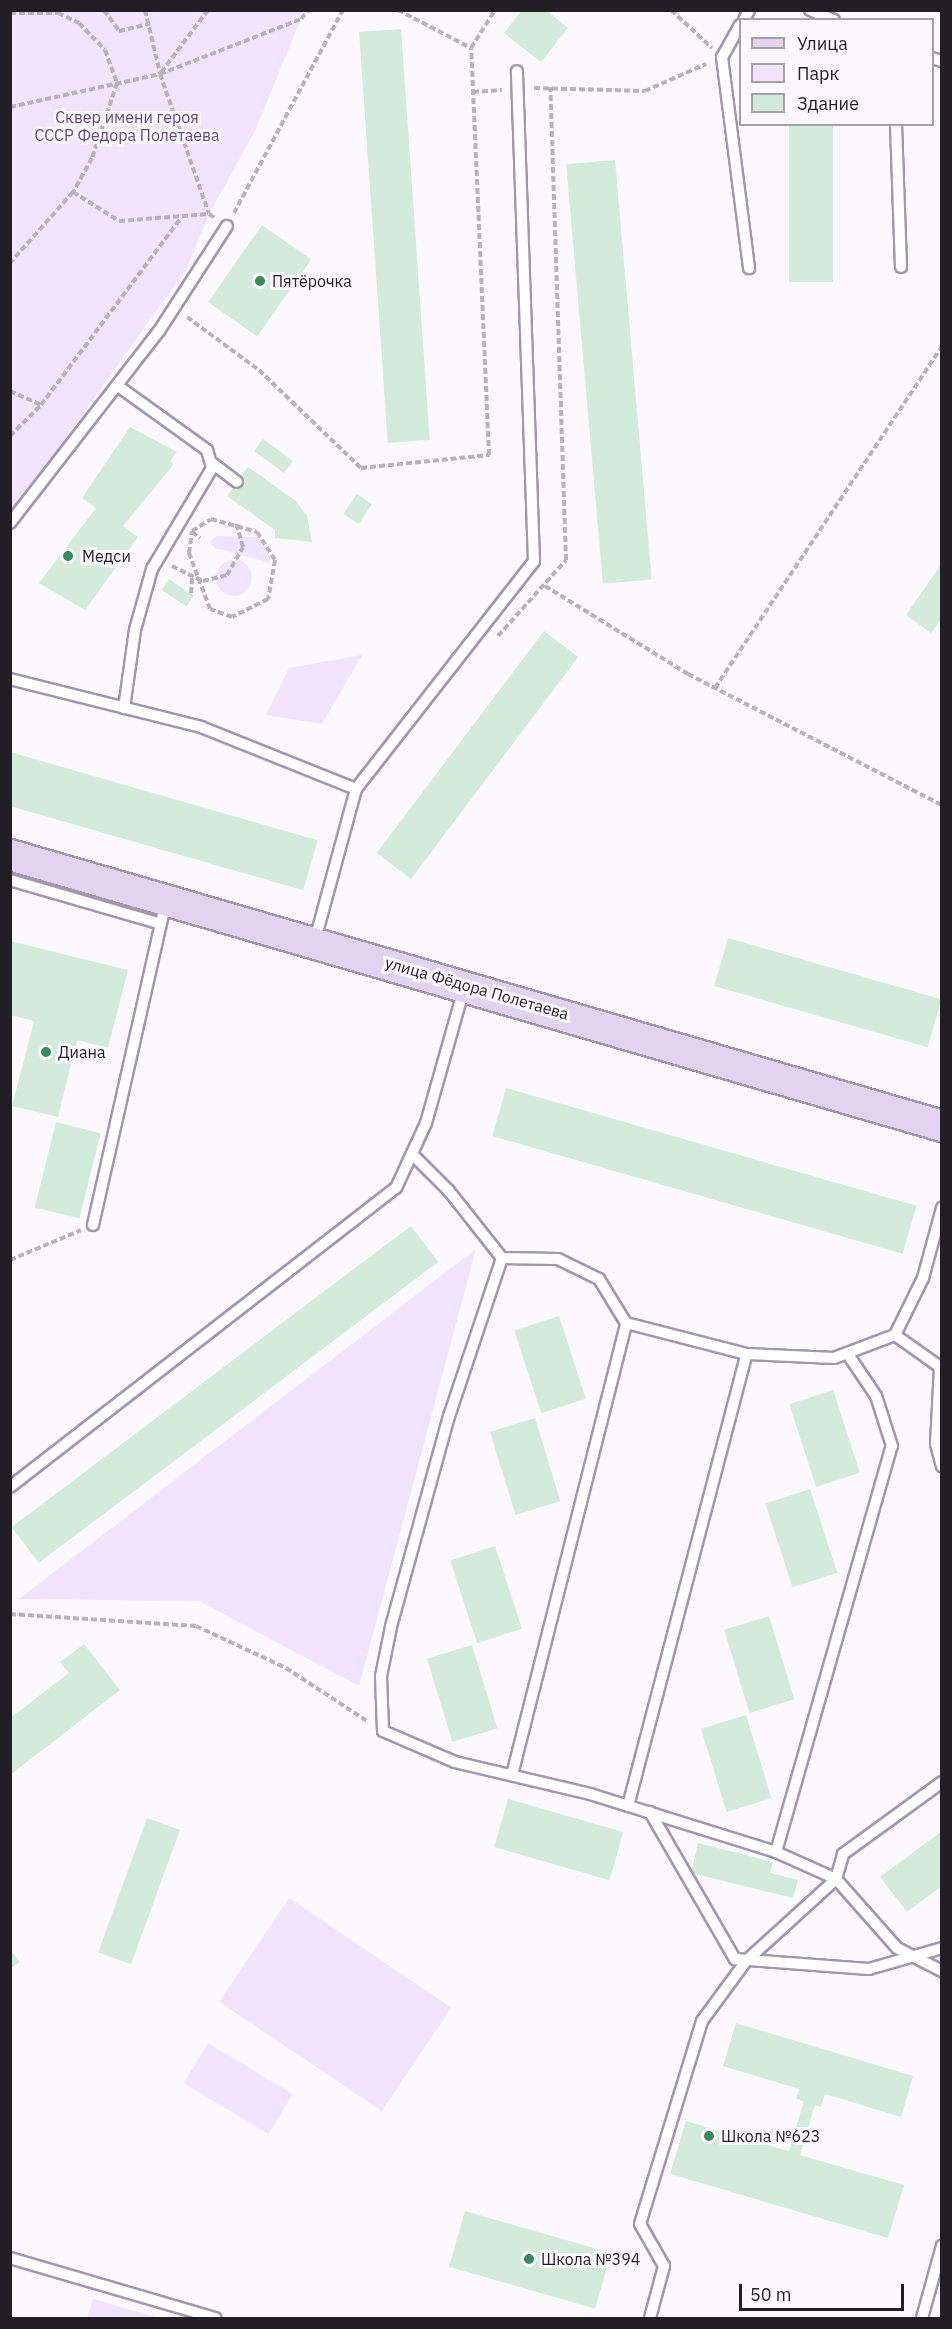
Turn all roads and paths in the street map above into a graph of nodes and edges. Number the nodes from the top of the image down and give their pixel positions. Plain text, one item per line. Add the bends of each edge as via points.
1 (104, 10) edge
2 (145, 10) edge
3 (208, 10) edge
4 (309, 10) edge
5 (343, 10) edge
6 (398, 10) edge
7 (495, 10) edge
8 (671, 10) edge
9 (810, 10) edge
10 (10, 13) edge
11 (829, 18) edge
12 (150, 24) junction
13 (739, 28) edge
14 (471, 48) junction
15 (722, 57) junction
16 (517, 71) dead end
17 (160, 74) junction
18 (117, 83) junction
19 (518, 89) junction
20 (473, 92) junction
21 (10, 107) edge
22 (896, 126) edge
23 (73, 192) junction
24 (209, 214) junction
25 (180, 219) junction
26 (227, 226) junction
27 (10, 263) edge
28 (901, 267) dead end
29 (749, 268) dead end
30 (174, 308) junction
31 (942, 346) edge
32 (118, 386) junction
33 (10, 391) edge
34 (41, 405) junction
35 (10, 436) edge
36 (212, 463) junction
37 (237, 482) dead end
38 (236, 522) junction
39 (10, 523) edge
40 (152, 568) junction
41 (191, 577) junction
42 (203, 581) junction
43 (545, 586) dead end
44 (191, 593) dead end
45 (10, 679) edge
46 (716, 688) junction
47 (124, 708) junction
48 (356, 789) junction
49 (942, 805) edge
50 (10, 855) edge
51 (10, 880) edge
52 (164, 911) junction
53 (315, 940) junction
54 (465, 985) junction
55 (942, 1126) edge
56 (412, 1154) junction
57 (942, 1208) edge
58 (93, 1226) joint
59 (502, 1258) junction
60 (10, 1260) edge
61 (626, 1323) junction
62 (895, 1335) junction
63 (847, 1353) junction
64 (747, 1354) junction
65 (942, 1466) edge
66 (10, 1487) edge
67 (10, 1614) edge
68 (383, 1731) junction
69 (512, 1775) junction
70 (942, 1782) edge
71 (628, 1806) junction
72 (650, 1812) junction
73 (777, 1852) junction
74 (836, 1880) junction
75 (942, 1948) edge
76 (915, 1957) junction
77 (746, 1961) junction
78 (942, 1971) edge
79 (942, 2246) edge
80 (10, 2258) edge
81 (215, 2319) edge
82 (650, 2319) edge
83 (922, 2319) edge

1 - 12 path via 119,31
2 - 12 path
3 - 17 path
4 - 17 path via 301,19
5 - 26 path
6 - 14 path
7 - 14 path
8 - 15 path
9 - 11 lane
10 - 18 path via 58,13 79,23 105,50
12 - 17 path
13 - 15 lane
14 - 20 path
15 - 19 path via 645,91
15 - 29 lane
16 - 19 lane
17 - 18 path
17 - 24 path
18 - 21 path
18 - 23 path via 92,158
19 - 20 path
19 - 48 lane via 534,561
20 - 30 path via 489,455 361,468 259,370
22 - 28 lane
23 - 25 path via 119,221
23 - 27 path
24 - 25 path
24 - 26 path
25 - 34 path
26 - 30 lane
30 - 32 lane
31 - 46 path
32 - 36 lane via 207,450
32 - 39 lane
33 - 34 path
34 - 35 path
36 - 37 lane
36 - 40 lane via 208,482
38 - 42 path via 243,547 236,567 222,578
38 - 42 path via 211,519 192,531 189,553
38 - 42 path via 270,545 276,570 270,596 248,611 220,616 208,606
40 - 41 path via 177,567
40 - 47 lane via 135,630
41 - 42 path
41 - 44 path
43 - 46 path
45 - 47 lane
46 - 49 path
47 - 48 lane via 201,727
48 - 53 lane
50 - 52 main road, улица Фёдора Полетаева
51 - 52 lane
52 - 53 main road, улица Фёдора Полетаева
52 - 58 lane
53 - 54 main road, улица Фёдора Полетаева
54 - 55 main road, улица Фёдора Полетаева
54 - 56 lane via 426,1123
56 - 59 lane via 449,1191
56 - 66 lane via 396,1188 361,1220
57 - 62 lane via 923,1278
58 - 60 path
59 - 61 lane via 558,1259 599,1279
59 - 68 lane via 449,1416 391,1627 381,1676
61 - 64 lane
61 - 69 lane
62 - 63 lane
62 - 65 lane via 940,1367 936,1444
63 - 64 lane via 834,1358
63 - 73 lane via 876,1396 892,1446
64 - 71 lane
67 - 68 path via 196,1626 286,1668
68 - 69 lane via 455,1762
69 - 71 lane
70 - 74 lane via 843,1854
71 - 72 lane
72 - 73 lane
72 - 77 lane via 735,1959
73 - 74 lane
74 - 76 lane via 897,1948
74 - 77 lane
75 - 76 lane
76 - 77 lane via 869,1969
76 - 78 lane
77 - 82 lane via 702,2021 640,2224 664,2266
79 - 83 lane
80 - 81 lane

